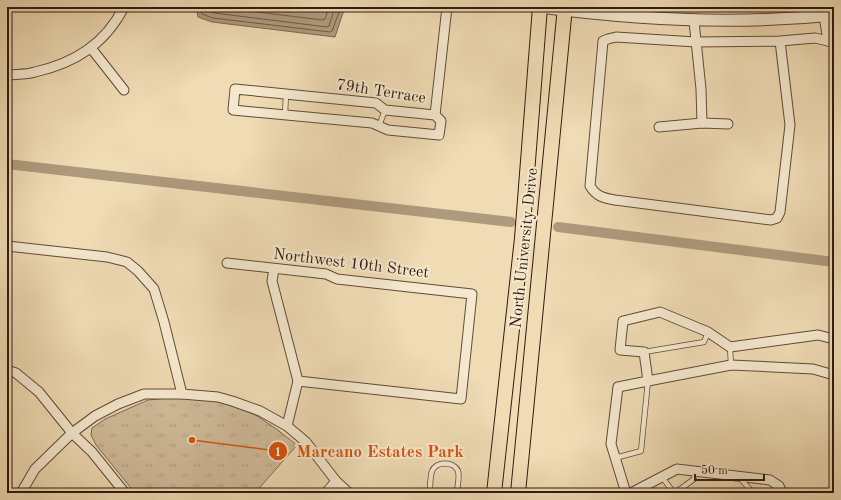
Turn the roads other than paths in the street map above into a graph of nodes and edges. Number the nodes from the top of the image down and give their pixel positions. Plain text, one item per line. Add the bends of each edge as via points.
1 (124, 7) edge
2 (447, 7) edge
3 (540, 7) edge
4 (565, 9) edge
5 (829, 15) edge
6 (694, 21) junction
7 (831, 40) edge
8 (780, 41) junction
9 (696, 42) junction
10 (91, 48) junction
11 (7, 75) edge
12 (124, 90) dead end
13 (286, 94) junction
14 (385, 110) junction
15 (285, 115) junction
16 (435, 115) junction
17 (702, 123) junction
18 (728, 124) dead end
19 (379, 126) junction
20 (659, 127) dead end
21 (7, 246) edge
22 (227, 263) dead end
23 (274, 269) junction
24 (708, 332) junction
25 (834, 339) edge
26 (730, 346) junction
27 (644, 352) junction
28 (731, 365) junction
29 (7, 370) edge
30 (834, 375) edge
31 (298, 381) junction
32 (648, 381) junction
33 (182, 394) junction
34 (504, 399) junction
35 (287, 426) junction
36 (72, 433) junction
37 (615, 458) junction
38 (695, 471) junction
39 (739, 476) junction
40 (662, 477) junction
41 (336, 481) junction
42 (21, 493) edge
43 (125, 493) edge
44 (326, 493) edge
45 (349, 493) edge
46 (430, 493) edge
47 (457, 493) edge
48 (494, 493) edge
49 (502, 493) edge
50 (518, 493) edge
51 (626, 493) edge
52 (631, 493) edge
53 (674, 493) edge
54 (753, 493) edge
55 (782, 493) edge

1 - 10 street via 111,29
2 - 16 street
3 - 4 street
3 - 34 main road, North University Drive via 522,238
4 - 6 street via 619,17
4 - 50 main road, North University Drive
5 - 6 street
5 - 7 street
6 - 9 street
7 - 8 street via 815,38
8 - 9 street
8 - 9 street via 790,125 780,212 777,218 771,220 615,200 594,193 590,179 603,42 616,37
9 - 17 street
10 - 11 street via 61,65 34,73
10 - 12 street
13 - 14 street, 79th Terrace via 376,104
13 - 15 lane
13 - 15 street, 79th Terrace via 235,89 233,110
14 - 16 street, 79th Terrace
14 - 19 lane
15 - 19 street, 79th Terrace via 372,123
16 - 19 street, 79th Terrace via 441,121 439,135 388,130
17 - 18 street
17 - 20 street
21 - 33 street via 107,257 127,262 138,271 154,289
22 - 23 street, Northwest 10th Street
23 - 31 street via 272,281
23 - 31 street, Northwest 10th Street via 326,274 337,280 472,294 461,399
24 - 26 street
24 - 27 lane via 704,342
24 - 27 street via 660,312 623,321 620,350
25 - 26 street via 818,335
26 - 28 lane
27 - 32 street
28 - 30 street via 813,369
28 - 32 street
29 - 36 street via 16,373 39,392
31 - 35 street
32 - 37 lane via 641,451
32 - 37 street via 618,387 611,444
33 - 35 street via 218,397 232,401 260,411
33 - 36 street via 137,396 95,416
34 - 48 main road, North University Drive
34 - 49 main road via 509,409
35 - 41 street via 306,442
36 - 42 street via 35,469
36 - 43 street via 92,452
37 - 51 street
38 - 39 street
38 - 40 street via 677,469
38 - 53 lane via 694,479
39 - 54 lane
39 - 55 street via 770,480 779,486
40 - 52 street
40 - 53 lane
41 - 44 street
41 - 45 street
46 - 47 lane via 435,466 449,464 459,472

